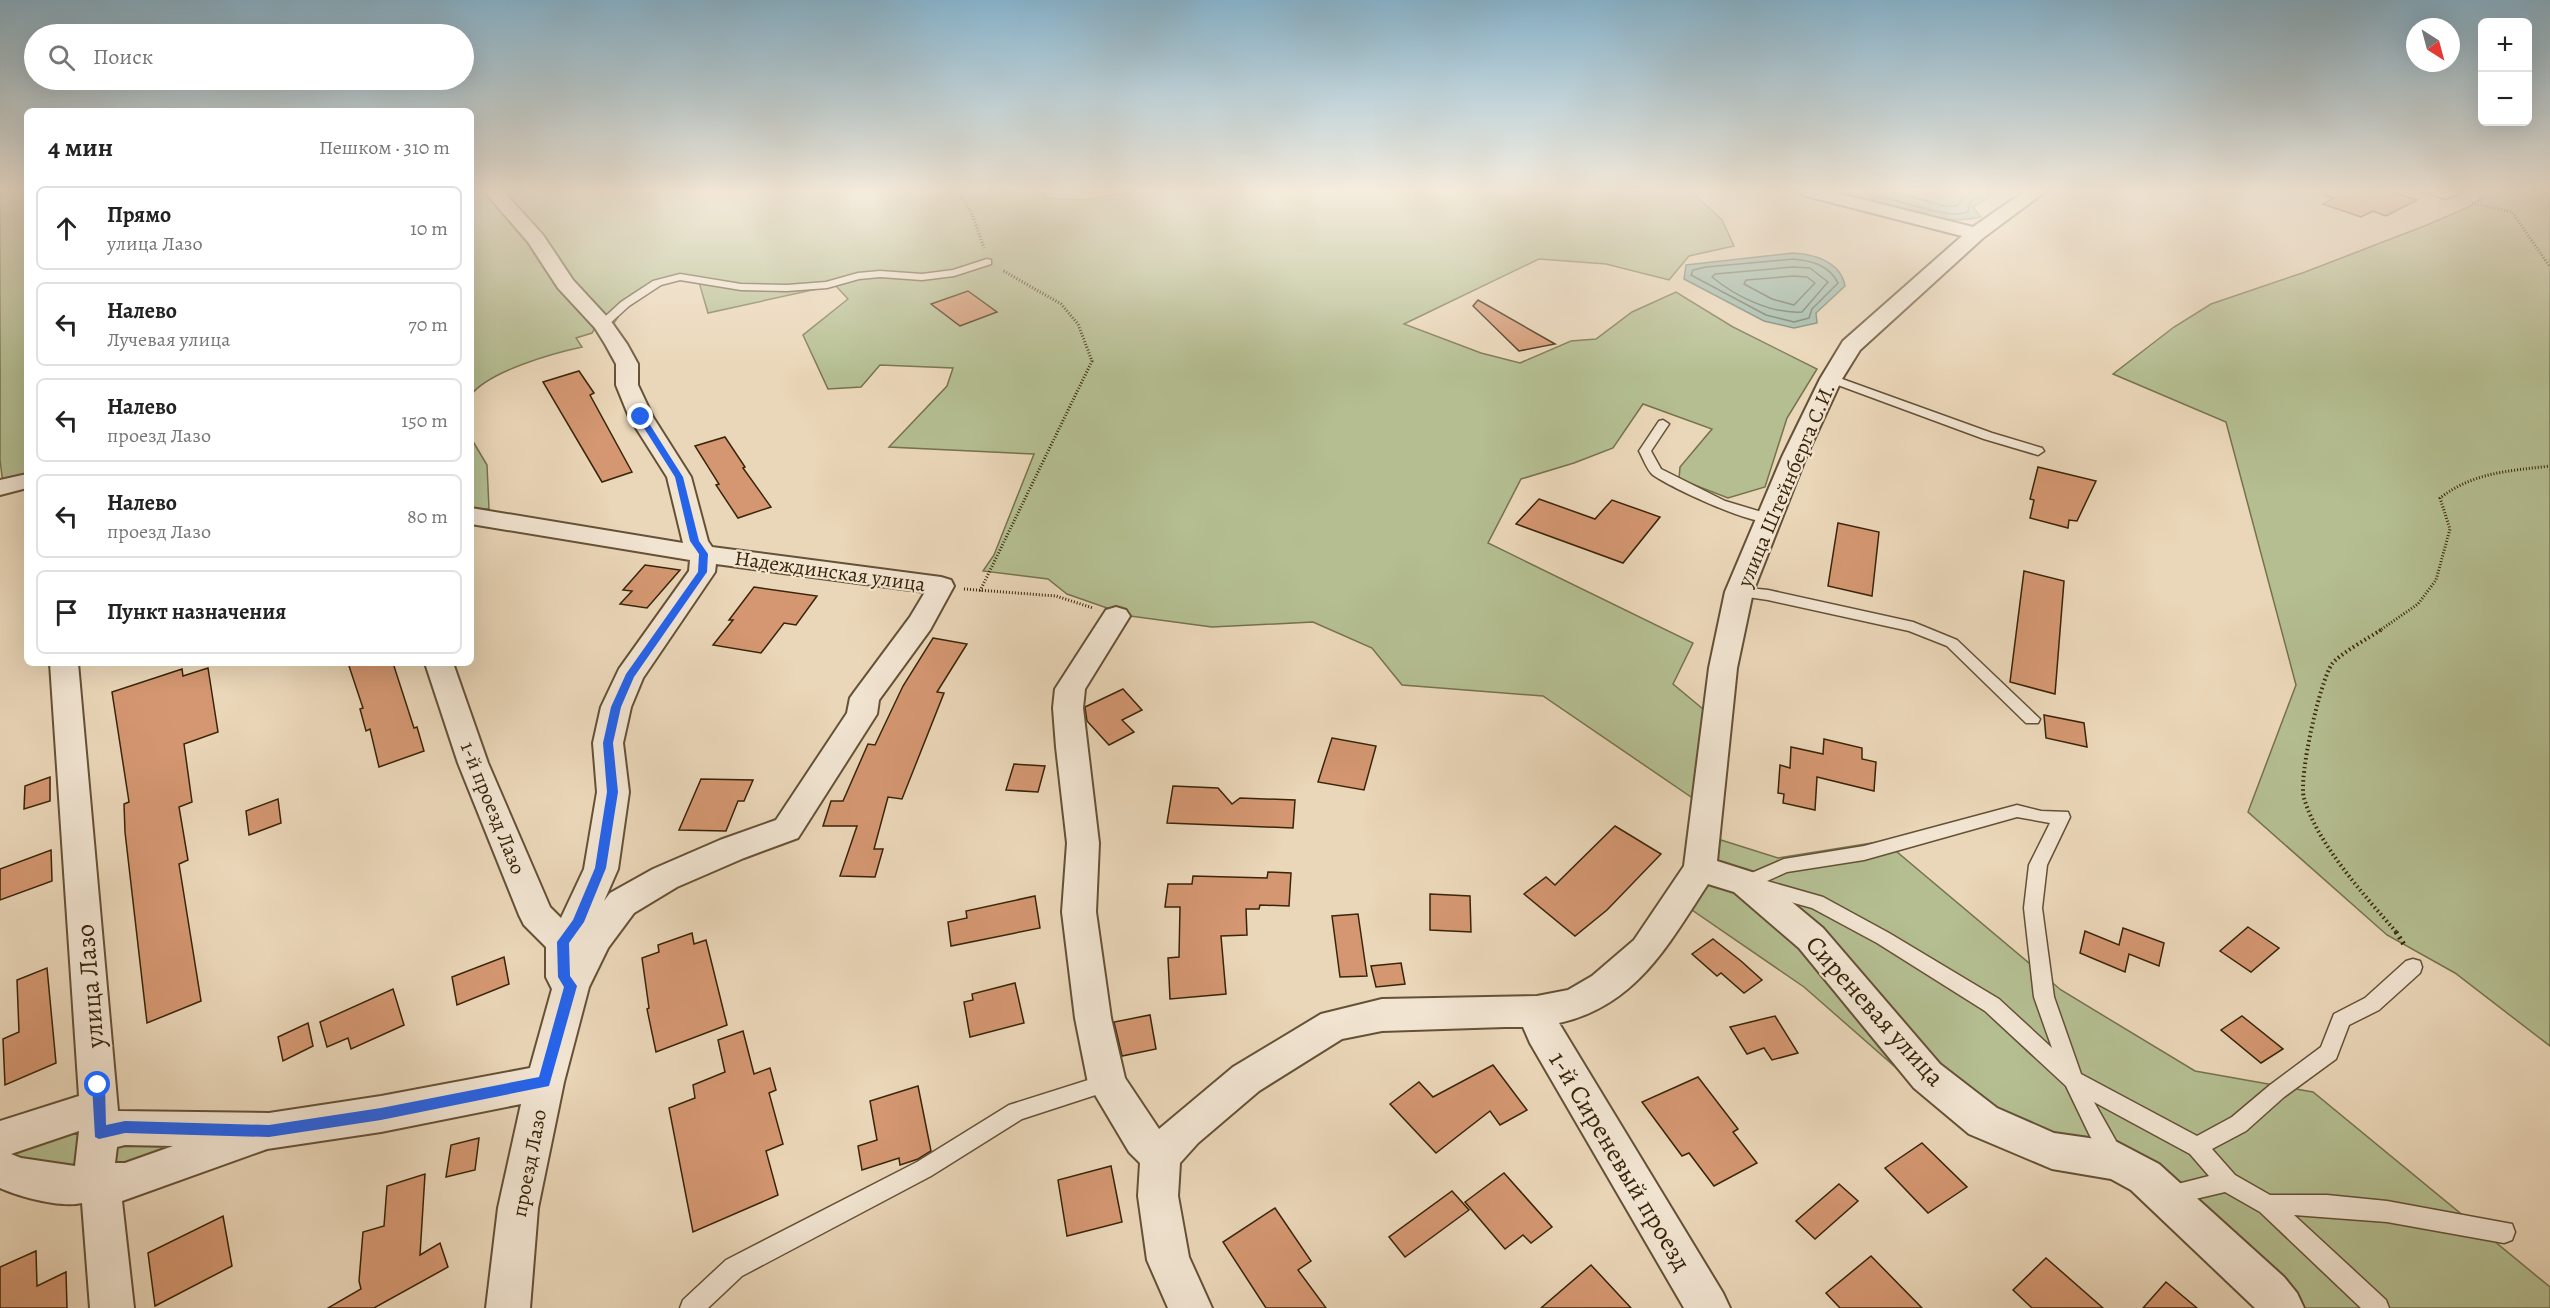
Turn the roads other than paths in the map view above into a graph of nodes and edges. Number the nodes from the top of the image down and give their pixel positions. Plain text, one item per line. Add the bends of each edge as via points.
1 (544, 252) edge
2 (1956, 252) edge
3 (987, 262) road end
4 (603, 324) junction
5 (1831, 379) junction
6 (1663, 424) dead end
7 (2038, 451) dead end
8 (24, 482) edge
9 (0, 488) edge
10 (474, 516) edge
11 (1770, 519) junction
12 (704, 554) junction
13 (941, 586) joint
14 (1739, 592) junction
15 (1116, 616) road end
16 (64, 666) edge
17 (440, 666) edge
18 (2032, 719) dead end
19 (1700, 868) junction
20 (1746, 884) junction
21 (563, 942) junction
22 (2413, 967) road end
23 (571, 986) junction
24 (1537, 1012) junction
25 (2073, 1080) junction
26 (545, 1082) junction
27 (1107, 1083) junction
28 (99, 1120) junction
29 (269, 1131) junction
30 (0, 1139) edge
31 (2197, 1147) junction
32 (1160, 1156) junction
33 (2117, 1161) junction
34 (0, 1168) edge
35 (93, 1181) junction
36 (2228, 1182) junction
37 (2167, 1196) junction
38 (2268, 1205) junction
39 (2504, 1232) dead end
40 (112, 1308) edge
41 (508, 1308) edge
42 (691, 1308) edge
43 (1190, 1308) edge
44 (1708, 1308) edge
45 (2282, 1308) edge
46 (2378, 1308) edge

1 - 4 street via 565,284
2 - 5 street, улица Штейнберга С.И. via 1851,345
3 - 4 lane via 954,273 921,277 880,274 788,288 741,288 680,277 657,283
4 - 12 street via 627,364 627,385 641,417 679,477 695,541
5 - 7 lane
5 - 11 street, улица Штейнберга С.И.
6 - 11 lane via 1645,451 1656,471 1720,504
8 - 9 street
10 - 12 street, Надеждинская улица
11 - 14 street, улица Штейнберга С.И.
12 - 13 street, Надеждинская улица
12 - 21 street via 702,572 629,676 616,707 608,743 613,792 601,868 578,922
13 - 23 street, проезд Лазо via 865,698 862,714 787,829 665,878 622,903 596,938
14 - 18 lane via 1768,594 1913,627 1952,643
14 - 19 street, улица Штейнберга С.И. via 1723,668
15 - 27 street via 1070,689 1068,708 1083,843 1079,912 1093,1018
16 - 28 street, улица Лазо
17 - 21 street, 1-й проезд Лазо via 473,763 536,915
19 - 20 street, Сиреневая улица
19 - 24 street via 1638,958 1605,987 1575,1004
20 - 25 lane via 1817,903 1883,938 1992,1005
20 - 25 lane via 1784,866 1864,853 2017,811 2062,817 2038,865 2033,908 2044,997
20 - 33 street, Сиреневая улица via 1811,938 1927,1076 1983,1121 2052,1152
21 - 23 street via 564,977
22 - 31 lane via 2372,1004 2341,1020 2329,1053 2239,1124
23 - 26 street, проезд Лазо
24 - 32 street via 1382,1015 1334,1025 1246,1078 1184,1130
24 - 44 street, 1-й Сиреневый проезд via 1543,1032
25 - 31 lane
25 - 33 lane
26 - 29 street
26 - 41 street, проезд Лазо via 518,1208
27 - 32 street via 1143,1139
27 - 42 lane via 1016,1112 924,1169 734,1268
28 - 29 street via 125,1127
28 - 30 street
28 - 35 street, улица Лазо
29 - 35 street via 125,1182
31 - 36 lane
32 - 43 street via 1158,1196 1168,1260
33 - 37 street, Сиреневая улица
34 - 35 street via 17,1176 72,1186
35 - 40 street, улица Лазо via 103,1204
36 - 37 lane
36 - 38 lane
37 - 45 street, Сиреневая улица
38 - 39 lane via 2302,1203 2424,1216
38 - 46 lane

